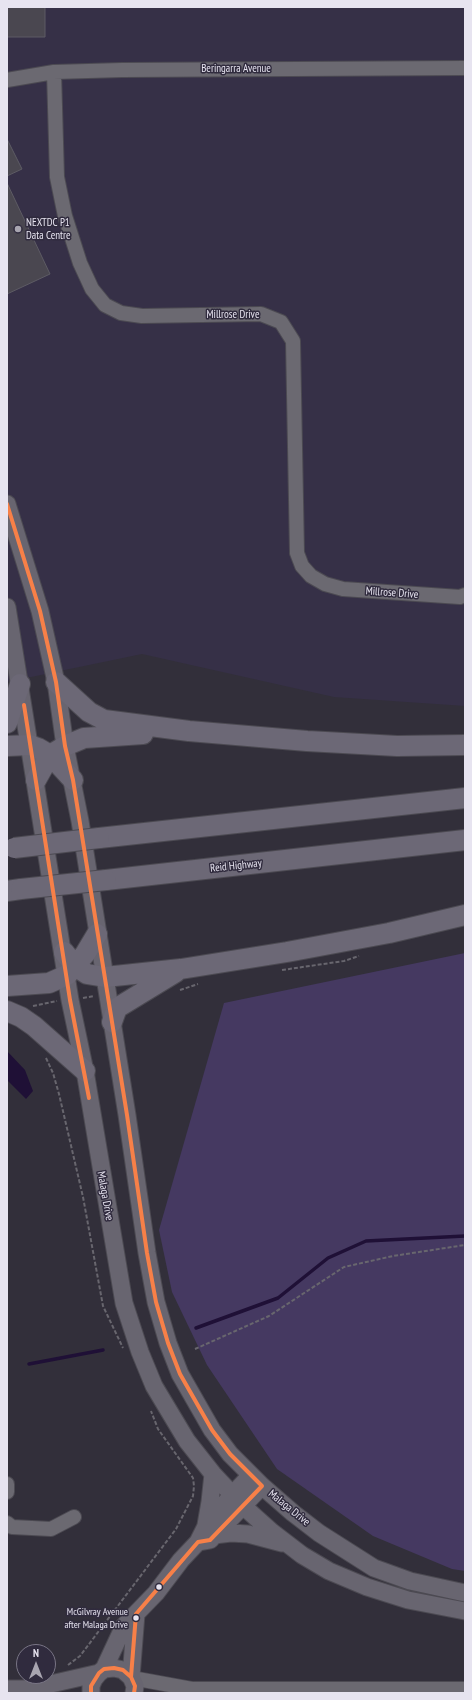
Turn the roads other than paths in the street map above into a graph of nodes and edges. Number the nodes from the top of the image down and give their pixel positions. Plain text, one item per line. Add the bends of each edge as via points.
1 (465, 68) edge
2 (54, 72) junction
3 (7, 80) edge
4 (7, 504) edge
5 (465, 595) edge
6 (7, 607) edge
7 (56, 682) junction
8 (20, 684) junction
9 (7, 723) edge
10 (189, 731) junction
11 (30, 745) junction
12 (465, 745) edge
13 (7, 746) edge
14 (58, 750) junction
15 (36, 780) junction
16 (73, 780) joint
17 (465, 798) edge
18 (465, 840) edge
19 (10, 848) edge
20 (14, 890) edge
21 (465, 915) edge
22 (97, 934) junction
23 (68, 964) junction
24 (181, 969) junction
25 (106, 985) junction
26 (7, 986) edge
27 (7, 1011) edge
28 (112, 1022) junction
29 (85, 1071) junction
30 (213, 1474) junction
31 (256, 1481) junction
32 (7, 1484) edge
33 (7, 1492) edge
34 (238, 1501) junction
35 (74, 1517) dead end
36 (7, 1523) edge
37 (206, 1535) junction
38 (290, 1546) junction
39 (465, 1593) edge
40 (465, 1611) edge
41 (136, 1614) junction
42 (101, 1671) junction
43 (132, 1683) edge
44 (7, 1689) edge
45 (465, 1689) edge
46 (34, 1691) edge
47 (186, 1691) edge
48 (274, 1691) edge
49 (91, 1693) edge

1 - 2 street, Beringarra Avenue
2 - 3 street, Beringarra Avenue
2 - 5 street, Millrose Drive via 57,178 65,216 80,263 92,289 105,305 121,313 142,316 261,314 281,322 293,341 297,553 302,566 311,576 325,584 343,589 460,598
4 - 7 main road via 40,611
6 - 8 main road, Malaga Drive
7 - 10 highway via 89,712 104,720
7 - 14 main road
8 - 9 highway
8 - 11 main road, Malaga Drive
10 - 12 highway via 314,742 397,746
10 - 14 highway via 84,738
11 - 13 highway
11 - 14 highway
11 - 15 main road, Malaga Drive
14 - 15 highway
14 - 16 highway
15 - 23 main road, Malaga Drive
16 - 22 main road, Malaga Drive
17 - 19 highway, bridge
18 - 20 highway, Reid Highway, bridge
21 - 24 highway via 389,933
22 - 23 highway via 85,954
22 - 25 main road, Malaga Drive
23 - 25 highway
23 - 26 highway via 49,983
23 - 29 main road, Malaga Drive via 70,1000
24 - 25 highway
24 - 28 highway via 117,1008
25 - 28 main road, Malaga Drive
27 - 29 highway via 22,1017 34,1026
28 - 31 main road, Malaga Drive via 146,1254 168,1343 180,1374 212,1430 230,1454
29 - 30 main road, Malaga Drive via 124,1303 154,1386 187,1441
30 - 34 main road, Malaga Drive
30 - 37 main road
31 - 34 main road
31 - 39 main road, Malaga Drive via 319,1533 374,1568 410,1581
32 - 33 street
34 - 37 main road
34 - 38 main road, Malaga Drive
35 - 36 street via 51,1528 12,1527
37 - 38 main road via 248,1534
37 - 41 main road
38 - 40 main road, Malaga Drive via 329,1571 368,1587 408,1600
41 - 42 main road via 124,1626
41 - 43 main road
42 - 43 main road via 119,1668
42 - 46 main road
42 - 49 main road via 94,1679
43 - 47 street
44 - 46 main road
45 - 48 street
47 - 48 street

